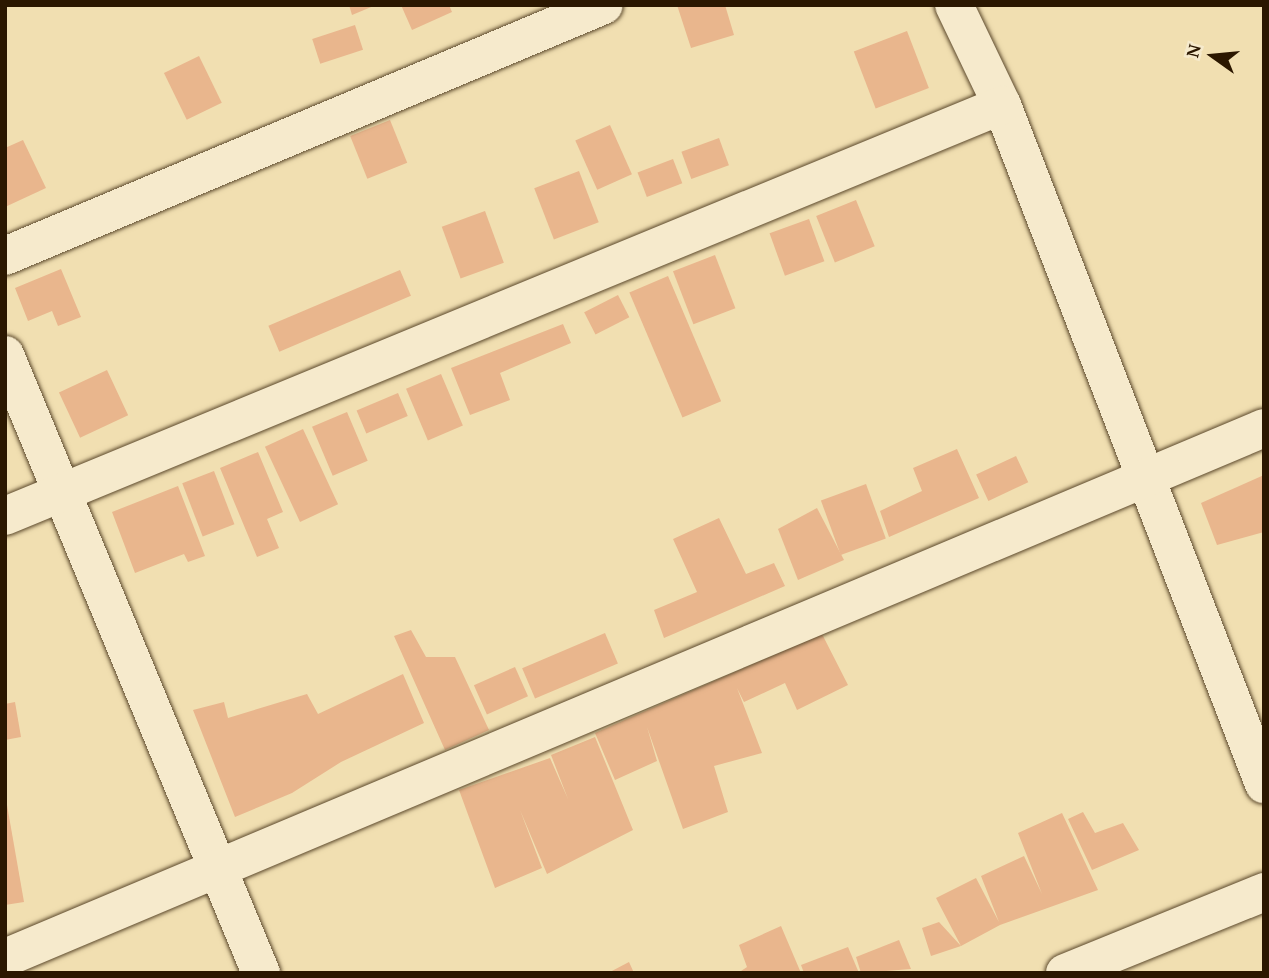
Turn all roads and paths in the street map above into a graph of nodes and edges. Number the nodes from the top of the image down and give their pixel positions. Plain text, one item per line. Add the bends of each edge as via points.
1 (604, 5) edge
2 (954, 5) edge
3 (1002, 105) junction
4 (5, 256) edge
5 (5, 355) edge
6 (1264, 428) edge
7 (1148, 477) junction
8 (63, 493) junction
9 (5, 516) edge
10 (1264, 784) edge
11 (220, 868) junction
12 (1264, 892) edge
13 (5, 958) edge
14 (261, 973) edge
15 (1065, 973) edge

1 - 4 street
2 - 3 street
3 - 7 street
3 - 8 street
5 - 8 street
6 - 7 street
7 - 10 street
7 - 11 street
8 - 9 street
8 - 11 street
11 - 13 street
11 - 14 street
12 - 15 street

